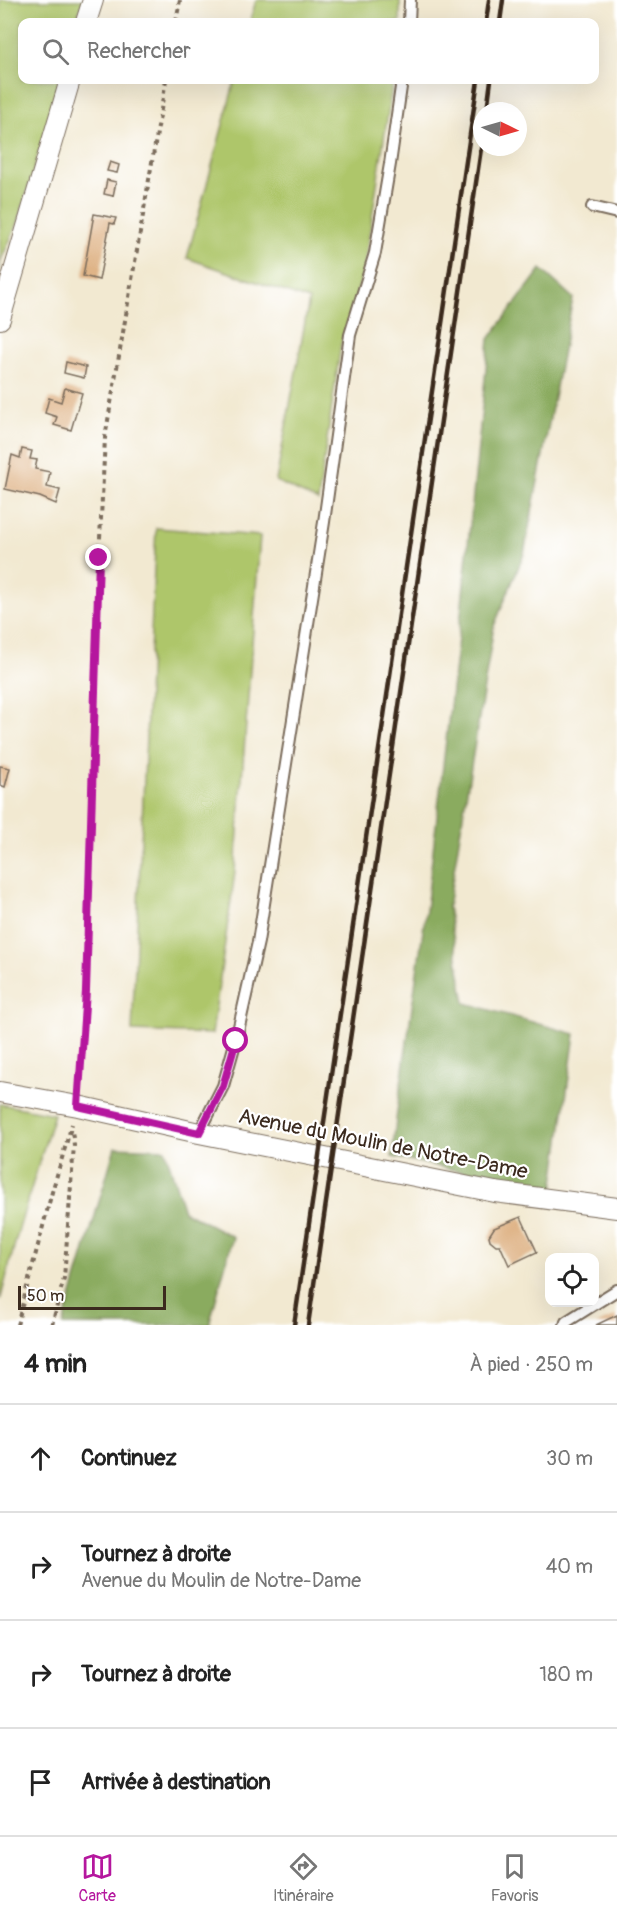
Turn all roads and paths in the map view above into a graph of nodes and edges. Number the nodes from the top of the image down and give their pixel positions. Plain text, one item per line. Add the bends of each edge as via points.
1 (93, 0) edge
2 (180, 0) edge
3 (410, 0) edge
4 (87, 18) edge
5 (177, 18) edge
6 (409, 18) edge
7 (69, 84) edge
8 (165, 84) edge
9 (401, 84) edge
10 (592, 207) dead end
11 (617, 213) edge
12 (0, 319) edge
13 (0, 1092) edge
14 (78, 1106) junction
15 (71, 1127) junction
16 (199, 1133) junction
17 (617, 1208) edge
18 (617, 1290) edge
19 (17, 1325) edge
20 (52, 1325) edge
21 (565, 1325) edge

1 - 4 street
2 - 5 path
3 - 6 lane
7 - 12 street
8 - 14 path via 105,438 86,991
9 - 16 lane via 375,253 350,335 258,942 223,1086
10 - 11 lane
13 - 14 street, Avenue du Moulin de Notre-Dame
14 - 15 path
14 - 16 street, Avenue du Moulin de Notre-Dame
15 - 19 path
15 - 20 path via 74,1145 64,1278
16 - 17 street, Avenue du Moulin de Notre-Dame via 495,1192
18 - 21 lane

